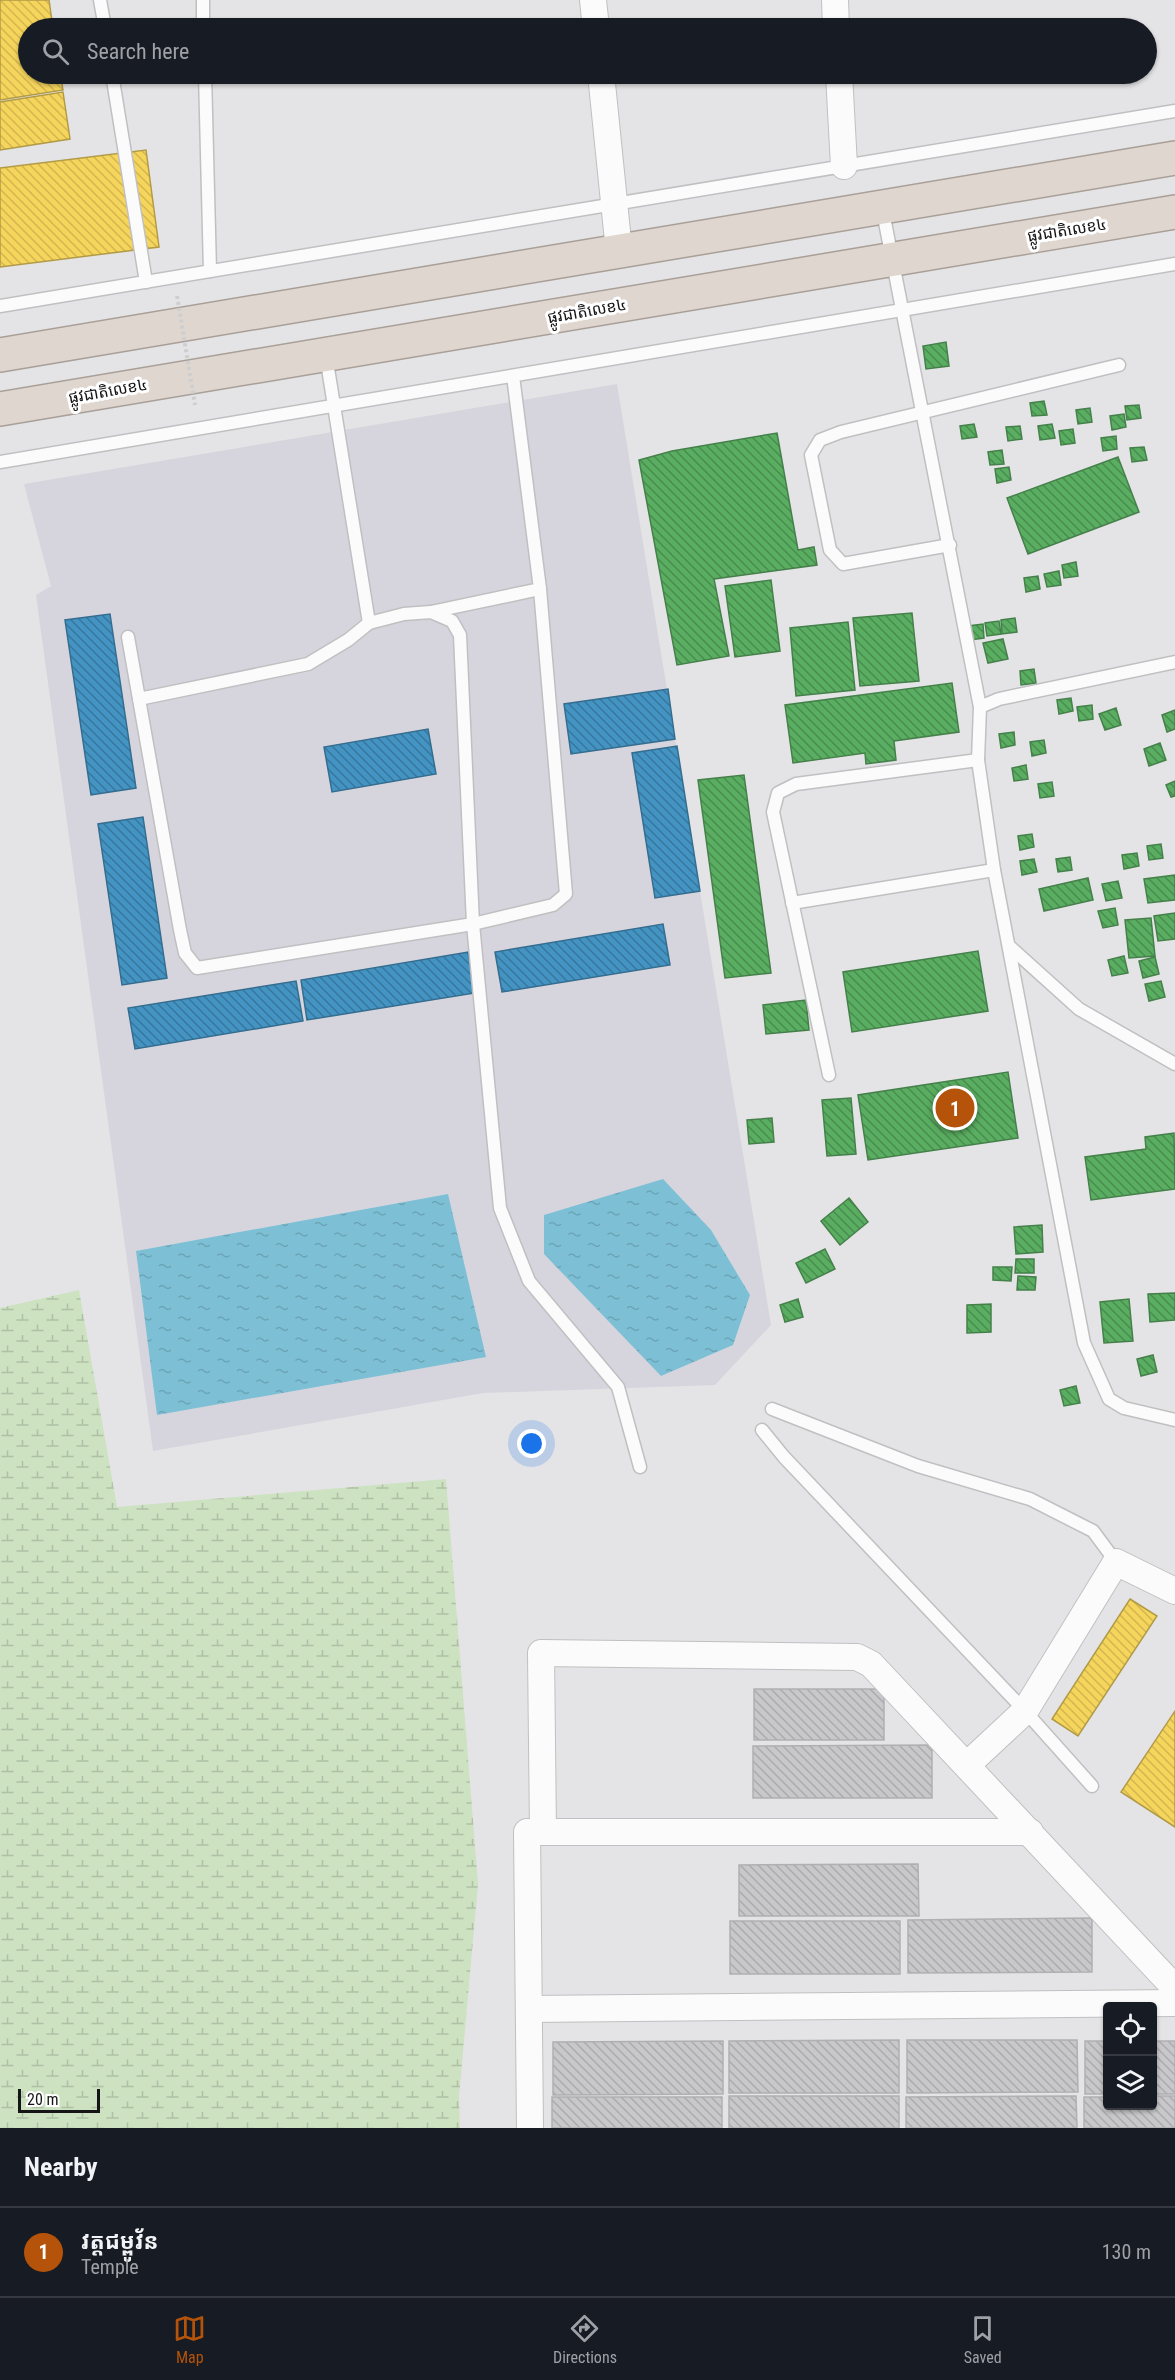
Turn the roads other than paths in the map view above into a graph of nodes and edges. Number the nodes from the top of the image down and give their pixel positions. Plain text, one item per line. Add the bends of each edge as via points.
1 (100, 0) edge
2 (203, 0) edge
3 (593, 0) edge
4 (835, 0) edge
5 (103, 18) edge
6 (203, 18) edge
7 (595, 18) edge
8 (836, 18) edge
9 (114, 84) edge
10 (204, 84) edge
11 (602, 84) edge
12 (840, 84) edge
13 (1175, 111) edge
14 (1175, 158) edge
15 (844, 166) junction
16 (616, 204) junction
17 (882, 207) junction
18 (1175, 212) edge
19 (821, 218) junction
20 (619, 251) junction
21 (893, 259) junction
22 (1175, 264) edge
23 (831, 270) junction
24 (210, 272) junction
25 (146, 282) junction
26 (0, 306) edge
27 (903, 310) junction
28 (0, 355) edge
29 (326, 355) junction
30 (1119, 365) dead end
31 (513, 376) junction
32 (334, 406) junction
33 (0, 409) edge
34 (924, 412) junction
35 (0, 462) edge
36 (950, 545) junction
37 (540, 589) junction
38 (430, 612) junction
39 (369, 623) junction
40 (128, 637) dead end
41 (1175, 662) edge
42 (139, 699) junction
43 (980, 707) junction
44 (978, 760) junction
45 (994, 870) junction
46 (792, 903) junction
47 (472, 924) junction
48 (1009, 946) junction
49 (1175, 1064) edge
50 (829, 1075) dead end
51 (772, 1409) dead end
52 (1175, 1420) edge
53 (762, 1430) dead end
54 (640, 1467) dead end
55 (1116, 1562) junction
56 (1175, 1591) edge
57 (1025, 1711) junction
58 (967, 1766) junction
59 (1092, 1786) dead end
60 (543, 1832) junction
61 (1030, 1832) junction
62 (1175, 1988) edge
63 (1175, 2003) edge
64 (529, 2009) junction
65 (530, 2128) edge

1 - 5 lane
2 - 6 lane
3 - 7 street
4 - 8 street
9 - 25 lane
10 - 24 lane
11 - 16 street
12 - 15 street
13 - 15 lane
14 - 17 highway
15 - 16 lane
16 - 20 street
16 - 24 lane
17 - 19 highway
17 - 21 lane
18 - 21 highway, ផ្លូវជាតិលេខ៤
19 - 20 highway
19 - 23 highway
20 - 28 highway
21 - 23 highway, ផ្លូវជាតិលេខ៤
21 - 27 lane
22 - 27 lane
23 - 29 highway, ផ្លូវជាតិលេខ៤
24 - 25 lane
25 - 26 lane
27 - 31 lane
27 - 34 lane
29 - 32 lane
29 - 33 highway, ផ្លូវជាតិលេខ៤
30 - 34 lane
31 - 32 lane
31 - 37 lane
32 - 35 lane
32 - 39 lane
34 - 36 lane
34 - 36 lane via 841,432 820,440 811,455 830,550 843,564
36 - 43 lane
37 - 38 lane
37 - 47 lane via 566,894 553,905
38 - 39 lane
38 - 47 lane via 452,621 460,634
39 - 42 lane via 308,664
40 - 42 lane
41 - 43 lane via 999,699
42 - 47 lane via 185,953 197,968
43 - 44 lane
44 - 45 lane
44 - 46 lane via 796,784 778,793 773,812
45 - 46 lane
45 - 48 lane
46 - 50 lane
47 - 54 lane via 500,1209 529,1281 618,1387
48 - 49 lane via 1079,1009
48 - 52 lane via 1084,1343 1109,1399 1124,1408
51 - 55 lane via 918,1466 1030,1499 1093,1531
53 - 57 lane
55 - 56 street
55 - 57 street
57 - 58 street
57 - 59 lane
58 - 60 street via 871,1664 857,1657 541,1653
58 - 61 street
60 - 61 street
60 - 64 street via 527,1832
61 - 62 street
63 - 64 street
64 - 65 street

